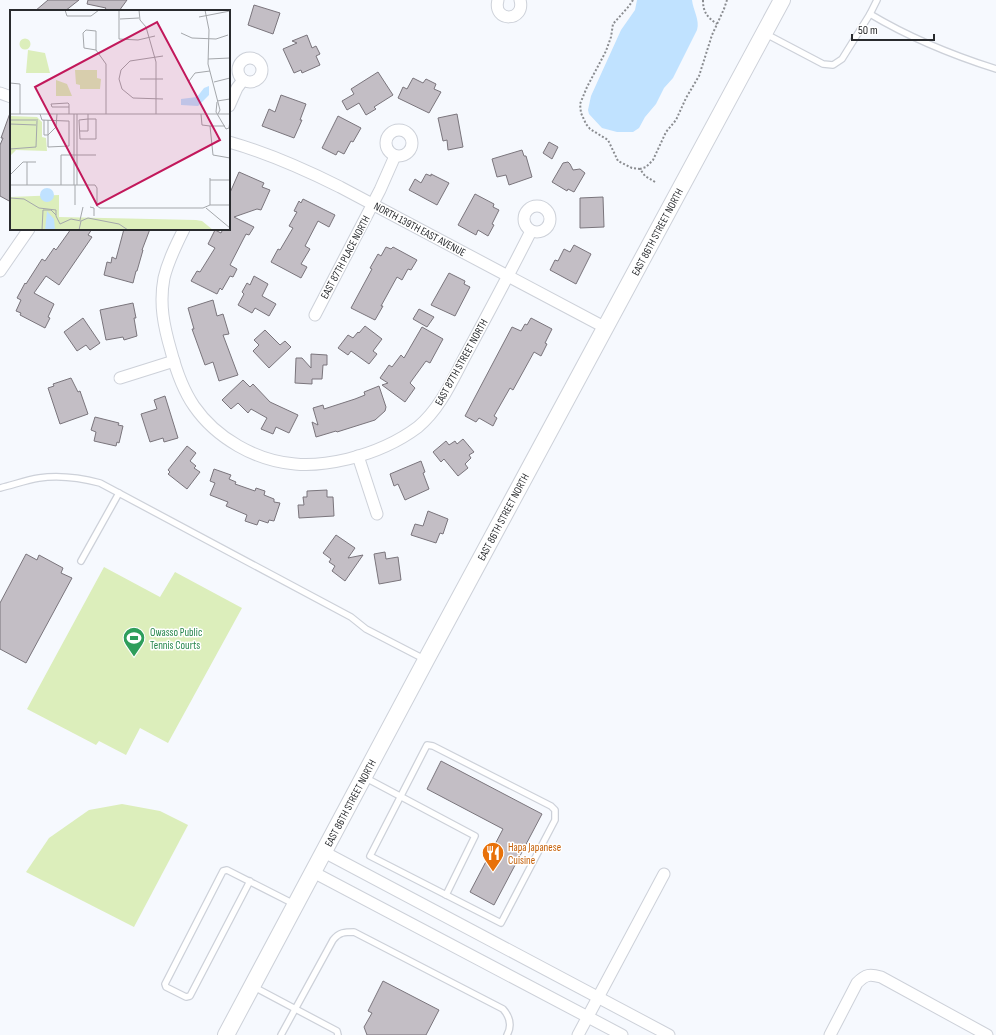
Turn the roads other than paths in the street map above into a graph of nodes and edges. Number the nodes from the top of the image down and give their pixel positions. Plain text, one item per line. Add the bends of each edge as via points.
1 (498, 0) edge
2 (520, 0) edge
3 (782, 0) edge
4 (877, 0) edge
5 (870, 14) junction
6 (764, 33) junction
7 (996, 70) edge
8 (243, 80) dead end
9 (0, 93) edge
10 (10, 97) edge
11 (230, 104) edge
12 (230, 142) edge
13 (395, 156) dead end
14 (373, 204) junction
15 (27, 230) edge
16 (184, 230) edge
17 (532, 231) dead end
18 (0, 271) edge
19 (508, 277) junction
20 (315, 314) dead end
21 (606, 328) junction
22 (174, 361) junction
23 (120, 378) dead end
24 (358, 456) junction
25 (0, 488) edge
26 (119, 493) junction
27 (377, 514) dead end
28 (81, 561) dead end
29 (426, 660) junction
30 (364, 777) junction
31 (401, 795) junction
32 (324, 852) junction
33 (313, 872) junction
34 (664, 874) dead end
35 (250, 881) junction
36 (446, 895) junction
37 (296, 905) junction
38 (252, 986) junction
39 (598, 997) junction
40 (296, 1009) junction
41 (588, 1017) junction
42 (226, 1035) edge
43 (281, 1035) edge
44 (338, 1035) edge
45 (507, 1035) edge
46 (578, 1035) edge
47 (622, 1035) edge
48 (669, 1035) edge
49 (830, 1035) edge
50 (986, 1035) edge

1 - 2 street via 500,12 510,17 520,10
3 - 6 main road, EAST 86TH STREET NORTH
4 - 5 lane
5 - 6 lane via 842,59 833,65 823,64
5 - 7 lane via 905,34
6 - 21 main road, EAST 86TH STREET NORTH
8 - 11 street
9 - 10 street
12 - 14 street, NORTH 139TH EAST AVENUE via 257,150 305,170
13 - 14 street, EAST 87TH PLACE NORTH
14 - 19 street, NORTH 139TH EAST AVENUE
14 - 20 street, EAST 87TH PLACE NORTH
15 - 18 street
16 - 22 street, EAST 87TH STREET NORTH via 168,264 162,294 165,329
17 - 19 street, EAST 87TH STREET NORTH
19 - 21 street, NORTH 139TH EAST AVENUE
19 - 24 street, EAST 87TH STREET NORTH via 434,410 404,436
21 - 29 main road, EAST 86TH STREET NORTH
22 - 23 street
22 - 24 street, EAST 87TH STREET NORTH via 185,391 202,417 227,439 245,449 269,459 295,464 319,464
24 - 27 street
25 - 26 lane via 39,478 58,477 100,483
26 - 28 lane
26 - 29 lane
29 - 30 main road, EAST 86TH STREET NORTH
30 - 31 lane
30 - 32 main road, EAST 86TH STREET NORTH
31 - 36 lane via 475,836
31 - 36 lane via 370,856
31 - 36 lane via 427,745 555,810 555,820 501,923
32 - 33 main road, EAST 86TH STREET NORTH
32 - 39 street
33 - 37 main road, EAST 86TH STREET NORTH
33 - 41 street
34 - 39 street
35 - 35 lane via 227,870 223,871 165,984 166,987 186,997 190,996
35 - 37 lane
37 - 38 main road, EAST 86TH STREET NORTH
38 - 40 lane
38 - 42 main road, EAST 86TH STREET NORTH
39 - 41 street
39 - 48 street
40 - 43 lane
40 - 44 lane via 337,1032
40 - 45 lane via 333,940 338,934 354,932 503,1010 509,1018
41 - 46 street
41 - 47 street
49 - 50 street via 857,983 863,977 872,974 882,977

